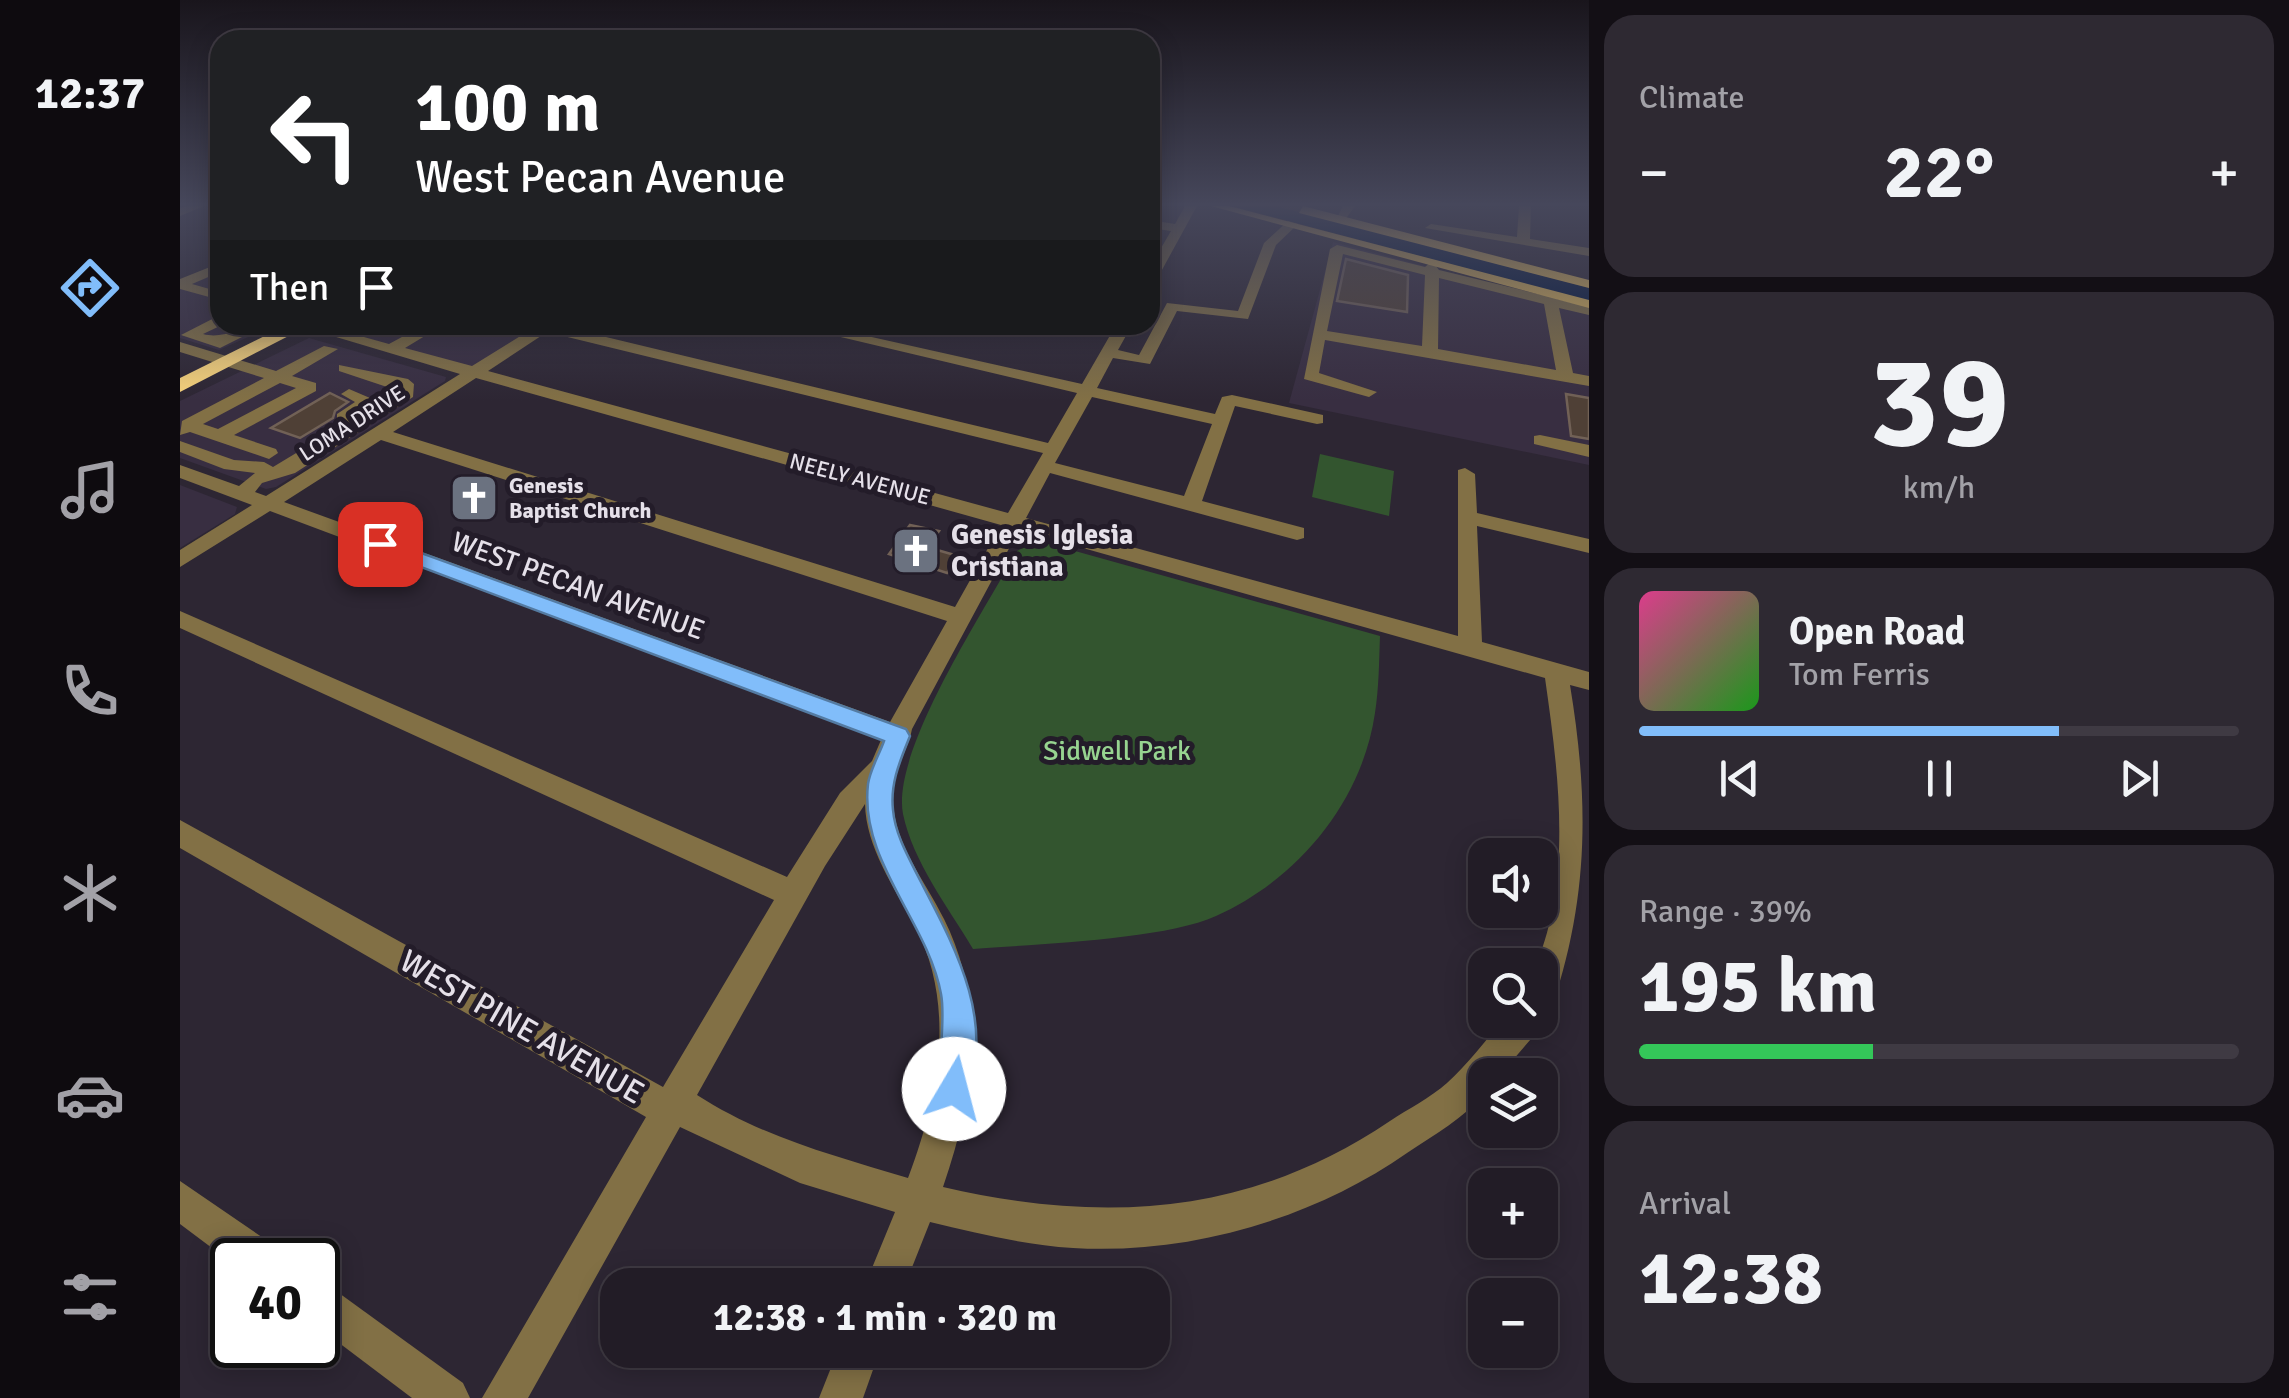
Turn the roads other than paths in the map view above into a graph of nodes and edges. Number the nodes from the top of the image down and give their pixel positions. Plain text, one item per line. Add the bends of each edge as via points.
1 (1260, 271) edge
2 (1333, 271) edge
3 (1431, 271) edge
4 (1444, 271) edge
5 (1538, 271) edge
6 (210, 273) edge
7 (210, 280) edge
8 (1589, 284) edge
9 (184, 287) edge
10 (210, 294) edge
11 (1549, 298) junction
12 (210, 308) edge
13 (1588, 309) edge
14 (180, 322) edge
15 (1160, 330) edge
16 (1318, 334) junction
17 (331, 335) edge
18 (414, 335) edge
19 (532, 335) edge
20 (570, 335) edge
21 (843, 335) edge
22 (1118, 335) edge
23 (1157, 335) edge
24 (229, 338) edge
25 (180, 347) edge
26 (387, 348) junction
27 (330, 349) dead end
28 (1109, 352) junction
29 (1430, 352) junction
30 (344, 368) junction
31 (474, 372) junction
32 (1566, 377) junction
33 (277, 378) junction
34 (1589, 381) edge
35 (313, 385) junction
36 (180, 386) edge
37 (1088, 390) junction
38 (1369, 392) dead end
39 (1317, 419) dead end
40 (1222, 421) junction
41 (184, 428) edge
42 (379, 432) junction
43 (220, 436) junction
44 (1540, 440) dead end
45 (180, 446) edge
46 (1589, 452) edge
47 (1049, 458) junction
48 (180, 470) edge
49 (258, 474) junction
50 (1465, 474) dead end
51 (268, 503) junction
52 (1191, 504) junction
53 (1467, 517) junction
54 (1014, 521) junction
55 (1297, 534) dead end
56 (1589, 546) edge
57 (180, 560) edge
58 (960, 617) junction
59 (180, 619) edge
60 (1470, 648) junction
61 (1556, 672) junction
62 (1589, 681) edge
63 (898, 736) junction
64 (884, 766) junction
65 (180, 833) edge
66 (792, 894) junction
67 (1558, 952) edge
68 (1509, 1038) edge
69 (668, 1110) junction
70 (180, 1200) edge
71 (918, 1200) junction
72 (231, 1238) edge
73 (891, 1268) edge
74 (340, 1318) edge
75 (852, 1368) edge
76 (448, 1398) edge
77 (504, 1398) edge
78 (841, 1398) edge

1 - 15 street via 1243,316 1172,306
2 - 16 street
3 - 29 street
4 - 11 street
5 - 8 main road
6 - 9 street
7 - 9 street
9 - 10 street
11 - 13 street
11 - 32 street
12 - 14 street
16 - 29 street
16 - 38 street via 1310,376
17 - 26 street, NEELY AVENUE
18 - 26 street
19 - 31 street, LOMA DRIVE
20 - 47 street
21 - 37 street
22 - 28 street
23 - 28 street via 1144,361
24 - 25 street via 199,353
24 - 33 street
24 - 36 highway
26 - 30 street
26 - 31 street, NEELY AVENUE
27 - 33 street
28 - 37 street
29 - 32 street
30 - 35 street
30 - 49 street via 402,383 407,393 288,470
31 - 42 street, LOMA DRIVE
31 - 54 street, NEELY AVENUE
32 - 34 street
33 - 35 street
33 - 41 street
35 - 43 street
35 - 49 street via 368,401
37 - 40 street
37 - 47 street
39 - 40 street via 1232,400
40 - 52 street
41 - 43 street
42 - 51 street, LOMA DRIVE
42 - 58 street
43 - 49 street
44 - 46 street
45 - 49 street
47 - 52 street
47 - 54 street
48 - 49 street, WEST PECAN AVENUE
49 - 51 street, WEST PECAN AVENUE
50 - 53 street
51 - 57 street, LOMA DRIVE
51 - 63 street, WEST PECAN AVENUE
52 - 55 street
53 - 56 street
53 - 60 street
54 - 58 street
54 - 60 street, NEELY AVENUE
58 - 63 street
59 - 66 street
60 - 61 street, NEELY AVENUE
61 - 62 street, NEELY AVENUE
61 - 67 street via 1577,868
63 - 64 street
64 - 66 street via 850,801
64 - 71 street via 879,795 886,835 948,962 960,1014 954,1089
65 - 69 street, WEST PINE AVENUE
66 - 69 street
68 - 71 street, WEST PINE AVENUE via 1459,1096 1365,1160 1298,1193 1231,1212 1076,1229
69 - 71 street, WEST PINE AVENUE via 685,1108 770,1153
69 - 77 street
70 - 72 street
71 - 73 street
74 - 76 street
75 - 78 street

